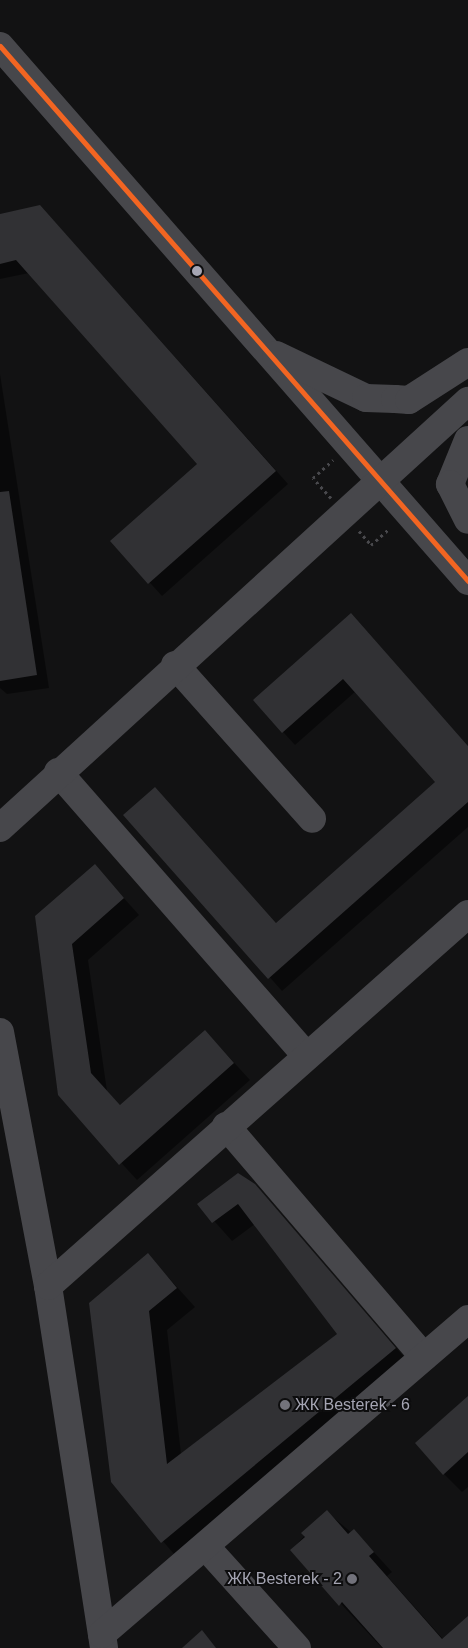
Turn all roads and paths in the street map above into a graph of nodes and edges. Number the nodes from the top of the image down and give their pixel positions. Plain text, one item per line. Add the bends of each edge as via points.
1 (0, 46) edge
2 (262, 347) junction
3 (468, 362) edge
4 (468, 401) edge
5 (468, 440) edge
6 (334, 459) dead end
7 (378, 480) junction
8 (326, 493) dead end
9 (468, 520) edge
10 (394, 524) dead end
11 (356, 527) dead end
12 (468, 581) edge
13 (175, 665) junction
14 (58, 772) junction
15 (312, 819) dead end
16 (0, 828) edge
17 (468, 914) edge
18 (0, 1032) edge
19 (306, 1054) junction
20 (226, 1126) junction
21 (48, 1286) junction
22 (468, 1319) edge
23 (424, 1357) junction
24 (206, 1547) junction
25 (103, 1641) edge
26 (297, 1648) edge

1 - 2 street
2 - 3 street via 366,398 409,400
2 - 7 street
4 - 7 street
5 - 9 street via 450,484
6 - 8 path via 313,478
7 - 12 street
7 - 13 street
10 - 11 path via 371,544
13 - 14 street
13 - 15 street
14 - 16 street
14 - 19 street
17 - 19 street
18 - 21 street
19 - 20 street
20 - 21 street
20 - 23 street
21 - 25 street
22 - 23 street
23 - 24 street
24 - 25 street
24 - 26 street

